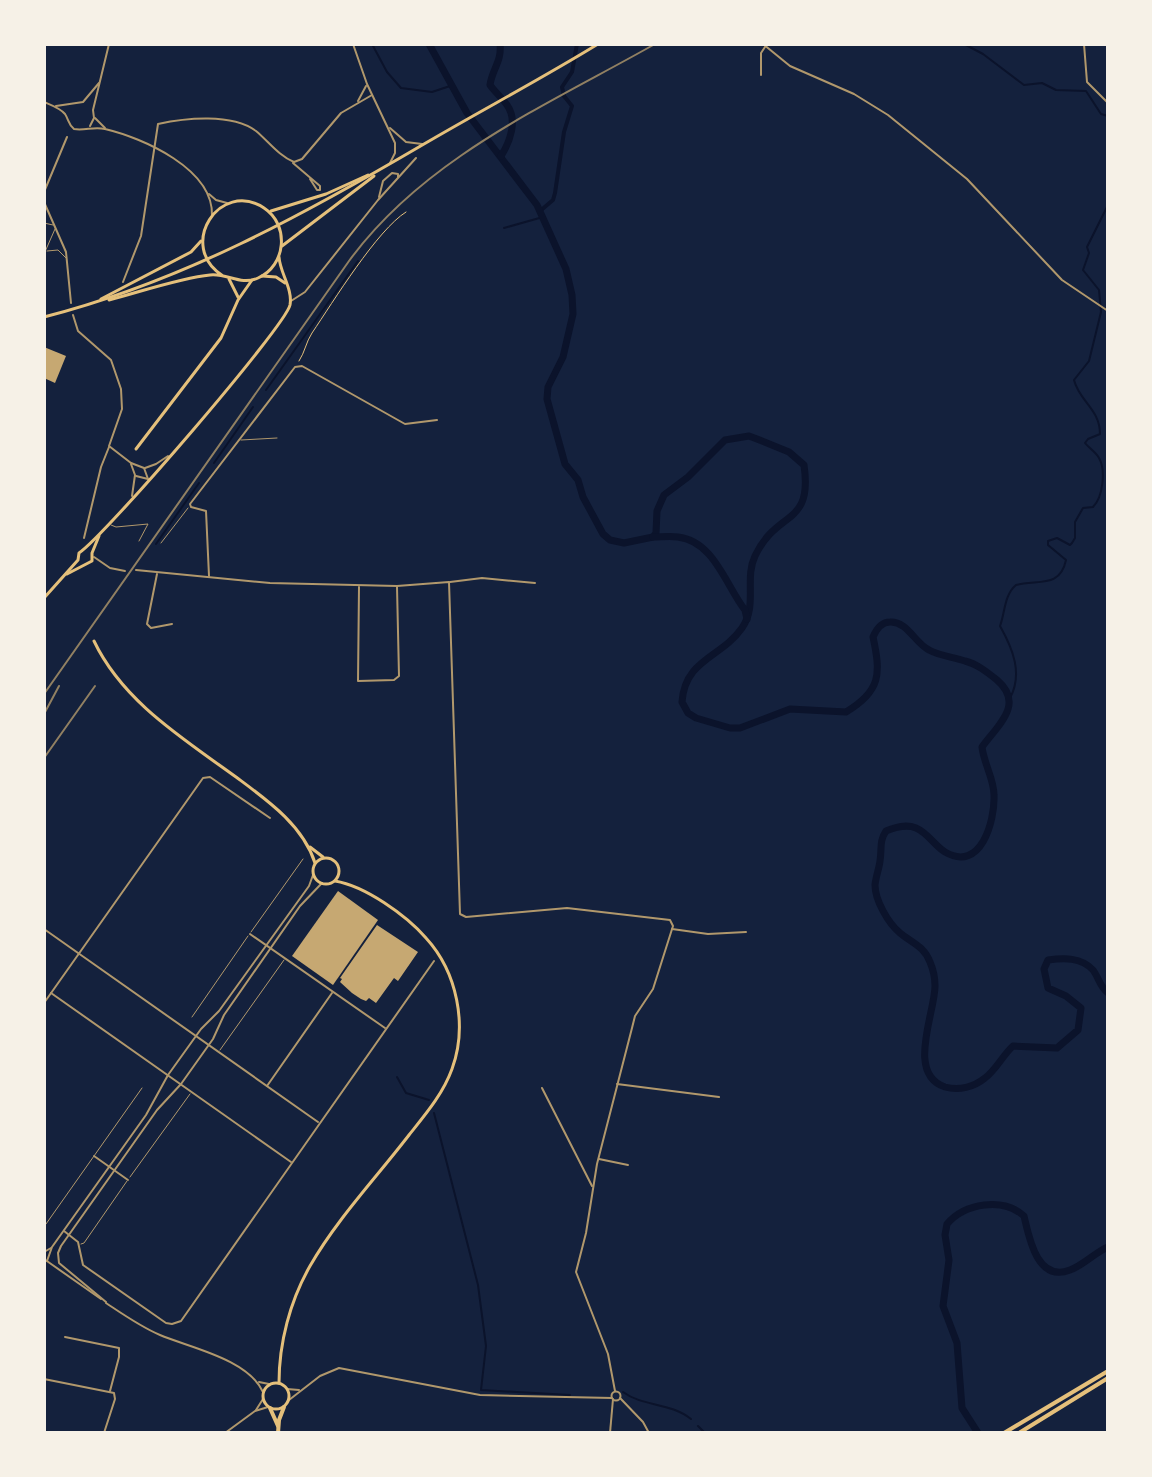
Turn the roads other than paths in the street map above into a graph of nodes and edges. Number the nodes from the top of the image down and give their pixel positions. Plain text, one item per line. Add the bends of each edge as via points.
1 (109, 44) edge
2 (353, 44) edge
3 (598, 44) edge
4 (1084, 44) edge
5 (764, 45) edge
6 (761, 75) dead end
7 (100, 82) junction
8 (367, 84) junction
9 (372, 95) junction
10 (44, 102) edge
11 (83, 102) junction
12 (1108, 103) edge
13 (354, 104) junction
14 (55, 106) junction
15 (70, 106) junction
16 (93, 110) junction
17 (66, 116) junction
18 (94, 117) junction
19 (89, 127) junction
20 (389, 127) junction
21 (106, 129) junction
22 (67, 137) dead end
23 (423, 144) junction
24 (154, 148) junction
25 (416, 158) dead end
26 (294, 162) junction
27 (387, 167) junction
28 (398, 178) junction
29 (310, 179) dead end
30 (206, 191) junction
31 (44, 192) edge
32 (44, 202) edge
33 (229, 204) junction
34 (370, 211) junction
35 (269, 212) junction
36 (212, 216) junction
37 (44, 223) edge
38 (55, 227) junction
39 (202, 239) junction
40 (282, 246) junction
41 (44, 253) edge
42 (279, 257) junction
43 (66, 259) junction
44 (223, 276) junction
45 (261, 277) junction
46 (229, 279) junction
47 (252, 280) junction
48 (123, 282) dead end
49 (285, 283) junction
50 (289, 292) junction
51 (299, 296) junction
52 (238, 300) junction
53 (290, 302) junction
54 (71, 303) dead end
55 (91, 305) junction
56 (1106, 309) edge
57 (73, 315) dead end
58 (44, 317) edge
59 (437, 420) dead end
60 (277, 438) dead end
61 (239, 440) junction
62 (109, 446) junction
63 (136, 449) dead end
64 (168, 456) junction
65 (131, 463) junction
66 (144, 468) junction
67 (135, 475) junction
68 (148, 479) junction
69 (132, 497) junction
70 (190, 506) junction
71 (109, 523) junction
72 (100, 532) junction
73 (84, 538) dead end
74 (139, 541) dead end
75 (161, 543) dead end
76 (85, 550) junction
77 (92, 557) junction
78 (78, 560) junction
79 (82, 565) junction
80 (136, 570) dead end
81 (125, 571) dead end
82 (157, 572) junction
83 (209, 577) junction
84 (62, 578) junction
85 (449, 582) junction
86 (535, 583) dead end
87 (359, 585) junction
88 (397, 586) junction
89 (44, 598) edge
90 (172, 624) dead end
91 (94, 641) dead end
92 (270, 818) dead end
93 (304, 841) junction
94 (323, 858) junction
95 (303, 859) dead end
96 (315, 863) junction
97 (339, 872) junction
98 (313, 875) junction
99 (335, 881) junction
100 (322, 883) junction
101 (353, 885) junction
102 (44, 929) edge
103 (672, 929) junction
104 (746, 932) dead end
105 (250, 934) junction
106 (265, 945) junction
107 (270, 948) junction
108 (79, 954) junction
109 (285, 958) junction
110 (434, 961) dead end
111 (333, 992) junction
112 (51, 993) junction
113 (44, 1003) edge
114 (192, 1017) dead end
115 (386, 1029) junction
116 (195, 1036) junction
117 (208, 1045) junction
118 (219, 1052) junction
119 (168, 1075) junction
120 (181, 1084) junction
121 (617, 1084) junction
122 (267, 1086) junction
123 (142, 1088) dead end
124 (542, 1088) dead end
125 (191, 1091) junction
126 (719, 1097) dead end
127 (320, 1123) junction
128 (94, 1156) junction
129 (599, 1159) junction
130 (292, 1162) junction
131 (628, 1165) dead end
132 (109, 1167) junction
133 (114, 1170) junction
134 (128, 1180) junction
135 (592, 1186) junction
136 (46, 1224) dead end
137 (64, 1231) junction
138 (69, 1234) junction
139 (78, 1245) junction
140 (52, 1247) junction
141 (44, 1252) edge
142 (58, 1253) junction
143 (46, 1260) edge
144 (106, 1302) junction
145 (65, 1337) dead end
146 (1108, 1371) edge
147 (44, 1379) edge
148 (254, 1380) junction
149 (1106, 1380) edge
150 (274, 1383) junction
151 (287, 1389) junction
152 (300, 1390) junction
153 (615, 1391) junction
154 (110, 1392) junction
155 (263, 1392) junction
156 (612, 1398) junction
157 (620, 1398) junction
158 (263, 1399) junction
159 (289, 1400) junction
160 (284, 1407) junction
161 (269, 1408) junction
162 (255, 1411) junction
163 (278, 1431) edge
164 (104, 1433) edge
165 (225, 1433) edge
166 (610, 1433) edge
167 (649, 1433) edge
168 (1004, 1433) edge
169 (1019, 1433) edge

1 - 7 street
2 - 8 street
3 - 23 main road
4 - 12 street via 1087,82
5 - 6 street
5 - 56 street via 790,66 873,105 967,179 1062,280
7 - 11 street
7 - 16 street
8 - 9 street
8 - 13 street
9 - 13 street
9 - 20 street
10 - 14 street
11 - 15 street
11 - 16 street
13 - 26 street
14 - 15 street
14 - 17 street
15 - 17 street
16 - 18 street
17 - 19 street via 73,128
18 - 19 street
18 - 21 street
19 - 21 street
20 - 23 street via 406,142
20 - 27 street via 396,150
21 - 24 street
22 - 31 street
23 - 27 main road
24 - 26 street via 160,123 232,121 251,128
24 - 30 street via 186,166
24 - 48 street via 141,236
25 - 28 street
26 - 29 street
27 - 35 main road
27 - 40 main road
27 - 55 main road via 243,245
28 - 34 street
28 - 34 street via 395,173 384,179
30 - 33 street
30 - 36 street
32 - 38 street
33 - 35 main road via 250,202
33 - 36 main road
34 - 51 street
35 - 40 main road via 280,227
36 - 39 main road
37 - 38 lane
38 - 41 lane
38 - 43 street
39 - 44 main road via 209,263
39 - 55 main road via 191,252
40 - 42 main road
41 - 43 lane via 57,249
42 - 45 main road
42 - 49 main road
43 - 54 street
44 - 46 main road
44 - 55 main road via 208,275
45 - 47 main road
45 - 49 main road
46 - 47 main road
46 - 52 main road
47 - 52 main road
49 - 50 main road
50 - 51 street
50 - 53 main road
51 - 53 street
52 - 63 main road via 221,338
53 - 64 main road via 286,316 238,377
55 - 58 main road
57 - 62 street via 78,331 111,360 121,389 122,409
59 - 61 street via 405,424 302,366 295,367
60 - 61 lane
61 - 70 street
62 - 65 street
62 - 73 street
64 - 66 street
64 - 68 main road
65 - 66 street
65 - 67 street
66 - 68 street
67 - 68 street
67 - 69 street
68 - 69 main road
69 - 71 main road
70 - 75 lane
70 - 83 street via 206,511
71 - 72 main road
71 - 74 lane via 148,524
72 - 76 main road
72 - 77 main road
76 - 77 main road
76 - 78 main road
77 - 79 main road
77 - 81 street
78 - 79 main road
78 - 84 main road
79 - 84 main road
80 - 82 street
82 - 83 street
82 - 90 street via 147,624
83 - 87 street
84 - 89 main road
85 - 86 street via 482,578
85 - 88 street
85 - 103 street via 460,914 567,908 670,920
87 - 88 street
87 - 88 street via 358,681 399,676
91 - 93 main road via 137,701 273,805
92 - 108 street via 210,777 203,778
93 - 94 main road
93 - 96 main road
94 - 96 main road
94 - 97 main road via 336,862
95 - 105 lane
96 - 98 main road
97 - 99 main road
97 - 101 main road
98 - 100 main road
98 - 106 street
99 - 100 main road
99 - 101 main road
100 - 107 street
101 - 150 main road via 412,924 440,955 457,1001 457,1053 433,1105 308,1268
102 - 108 street
103 - 104 street
103 - 121 street via 653,989 635,1016
105 - 106 street
105 - 114 lane
106 - 107 street
106 - 116 street
107 - 109 street
107 - 117 street
108 - 112 street
108 - 116 street
109 - 111 street
109 - 118 lane
110 - 115 street
111 - 115 street
111 - 122 street
112 - 113 street
112 - 119 street
115 - 127 street
116 - 117 street
116 - 119 street
117 - 118 street
117 - 120 street
118 - 122 street
119 - 120 street
119 - 132 street
120 - 125 street
120 - 133 street
121 - 126 street
121 - 129 street
122 - 127 street
123 - 128 lane
124 - 135 street
125 - 130 street
125 - 134 lane
127 - 130 street
128 - 132 street
128 - 136 lane
129 - 131 street
129 - 135 street
130 - 139 street via 175,1323 161,1319 83,1265
132 - 133 street
132 - 137 street
133 - 134 street
133 - 138 street
134 - 139 lane
135 - 153 street via 576,1272 608,1354
137 - 138 street
137 - 140 street
138 - 139 street
138 - 142 street
140 - 141 street
140 - 143 street
142 - 143 street
142 - 144 street via 63,1268
143 - 144 street
144 - 148 street via 162,1336 229,1361
145 - 154 street via 119,1348
146 - 168 highway
147 - 154 street
148 - 150 street
148 - 155 street
149 - 169 highway
150 - 151 main road
150 - 155 main road
151 - 152 street
151 - 159 main road
152 - 156 street via 339,1368 480,1395
152 - 159 street
153 - 156 street
153 - 157 street
154 - 164 street via 116,1395
155 - 158 main road
156 - 157 street
156 - 166 street
157 - 167 street
158 - 161 main road
158 - 162 street
159 - 160 main road
160 - 161 main road
160 - 163 highway
161 - 162 street
161 - 163 highway
162 - 165 street

